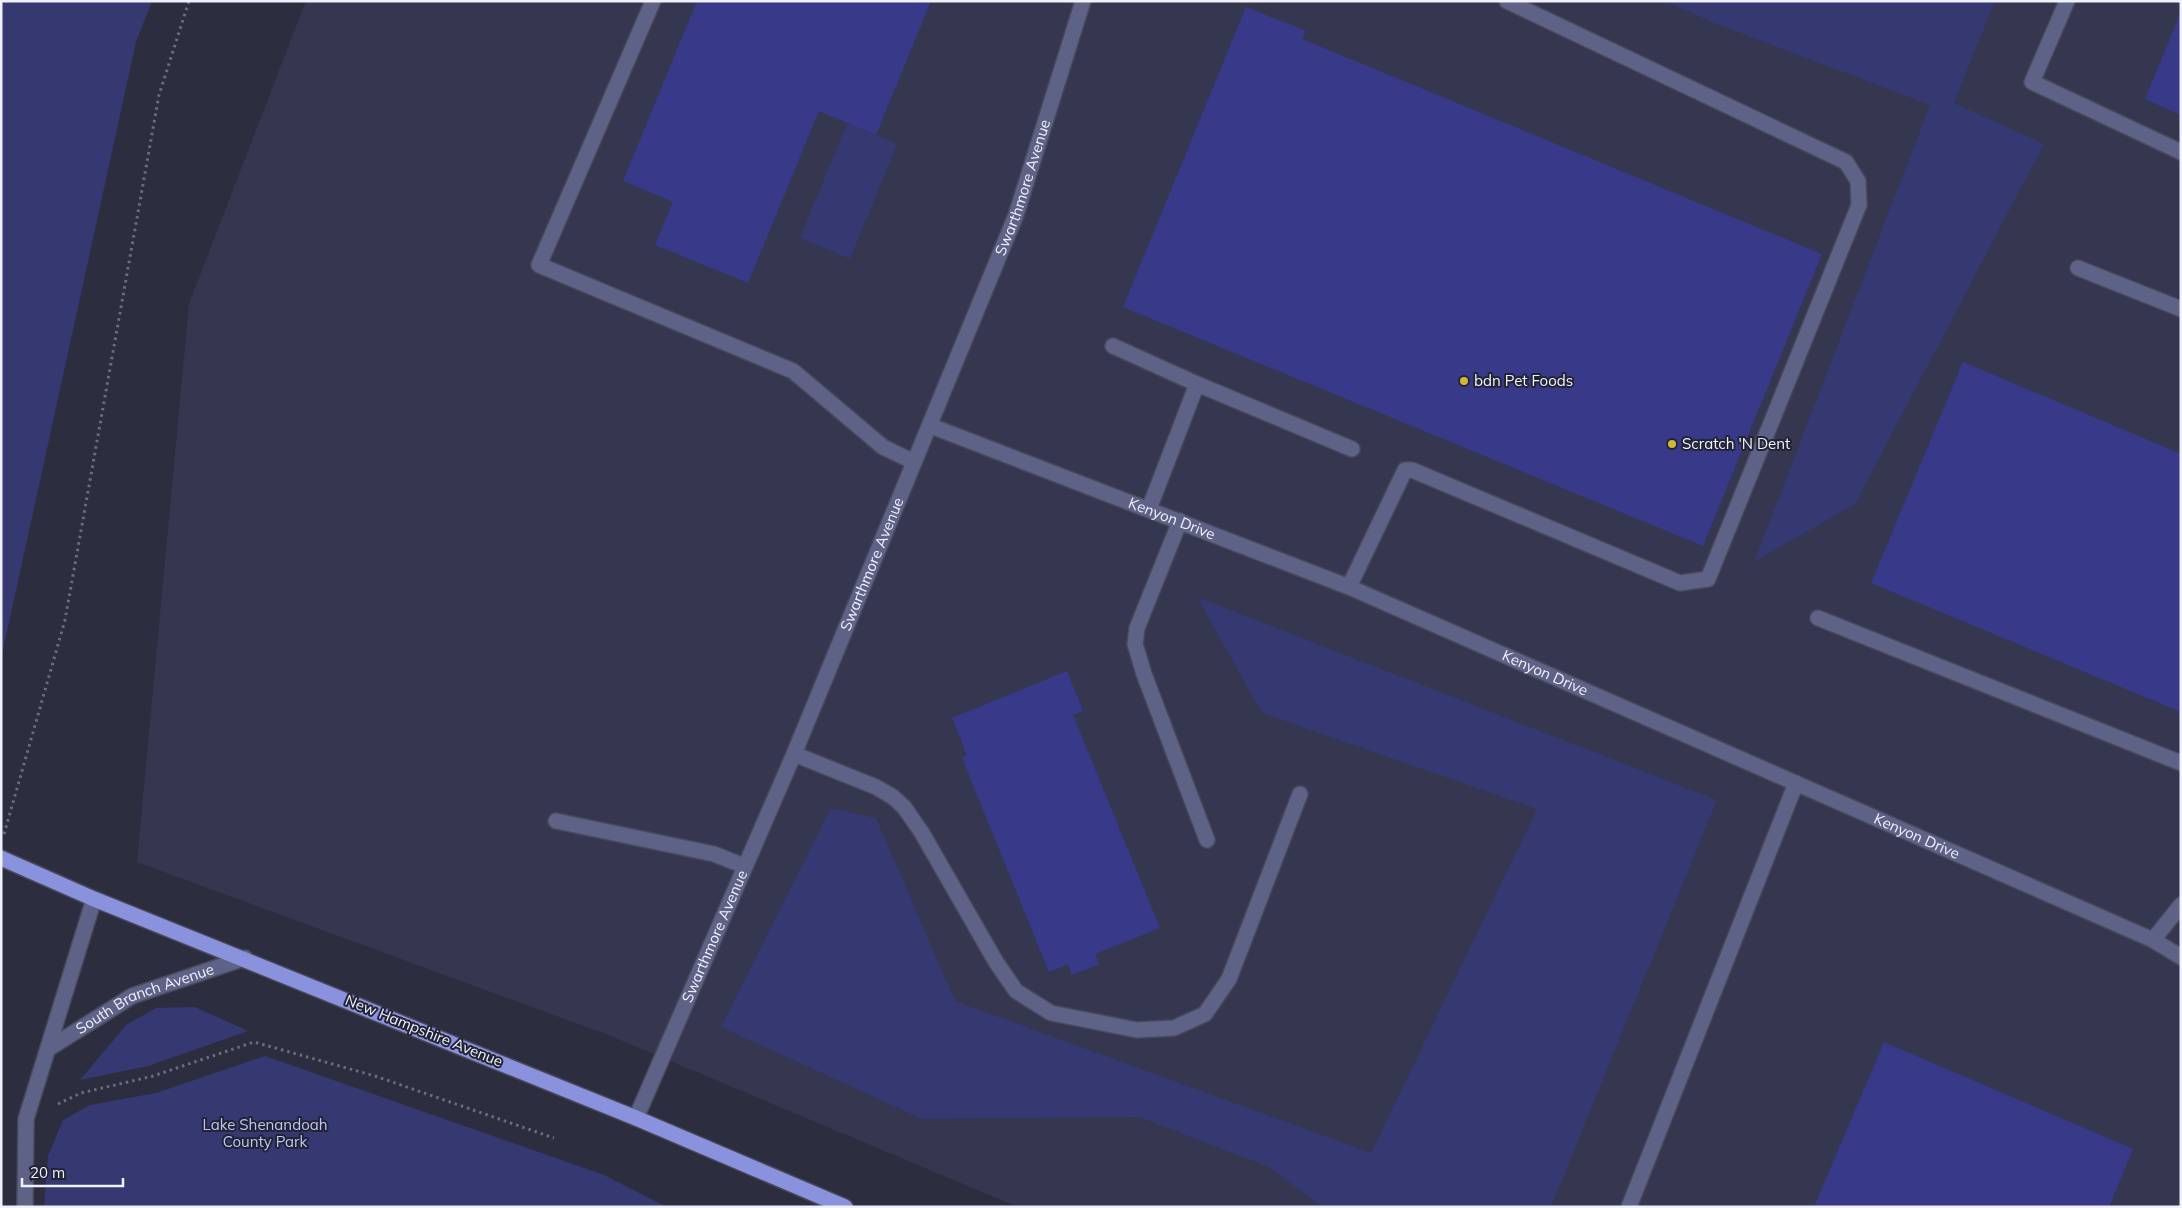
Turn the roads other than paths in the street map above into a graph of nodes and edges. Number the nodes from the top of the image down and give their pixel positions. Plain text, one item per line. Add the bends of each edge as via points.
1 (652, 1) edge
2 (1083, 1) edge
3 (1507, 1) edge
4 (2067, 1) edge
5 (2181, 152) edge
6 (2078, 268) dead end
7 (2181, 309) edge
8 (1113, 346) dead end
9 (1197, 384) junction
10 (931, 426) junction
11 (1352, 449) dead end
12 (914, 462) junction
13 (1149, 509) junction
14 (1180, 521) junction
15 (1349, 587) junction
16 (1818, 618) dead end
17 (794, 754) junction
18 (2181, 763) edge
19 (1796, 783) junction
20 (1300, 794) dead end
21 (556, 822) dead end
22 (1207, 840) dead end
23 (1, 858) edge
24 (744, 866) junction
25 (94, 899) junction
26 (2181, 905) edge
27 (2153, 940) junction
28 (2181, 957) edge
29 (245, 958) junction
30 (48, 1049) junction
31 (636, 1118) junction
32 (25, 1207) edge
33 (845, 1207) edge
34 (1629, 1207) edge

1 - 12 street via 539,266 793,371 883,447
2 - 10 street, Swarthmore Avenue via 1016,215
3 - 15 street via 1846,162 1858,181 1859,205 1708,579 1680,583 1412,470 1405,470
4 - 5 street via 2032,82
6 - 7 street
8 - 9 street
9 - 11 street
9 - 13 street
10 - 12 street, Swarthmore Avenue
10 - 13 street, Kenyon Drive
12 - 17 street, Swarthmore Avenue
13 - 14 street, Kenyon Drive
14 - 15 street, Kenyon Drive
14 - 22 street via 1137,628 1135,644
15 - 19 street, Kenyon Drive
16 - 18 street
17 - 20 street via 876,787 904,807 1016,991 1051,1013 1137,1030 1174,1028 1205,1014 1229,979
17 - 24 street, Swarthmore Avenue
19 - 27 street, Kenyon Drive
19 - 34 street
21 - 24 street via 714,854
23 - 25 main road, New Hampshire Avenue
24 - 31 street, Swarthmore Avenue
25 - 29 main road, New Hampshire Avenue
25 - 30 street, South Branch Avenue
26 - 27 street
27 - 28 street, Kenyon Drive
29 - 30 street, South Branch Avenue via 132,996
29 - 31 main road, New Hampshire Avenue
30 - 32 street, South Branch Avenue via 26,1119
31 - 33 main road, New Hampshire Avenue

